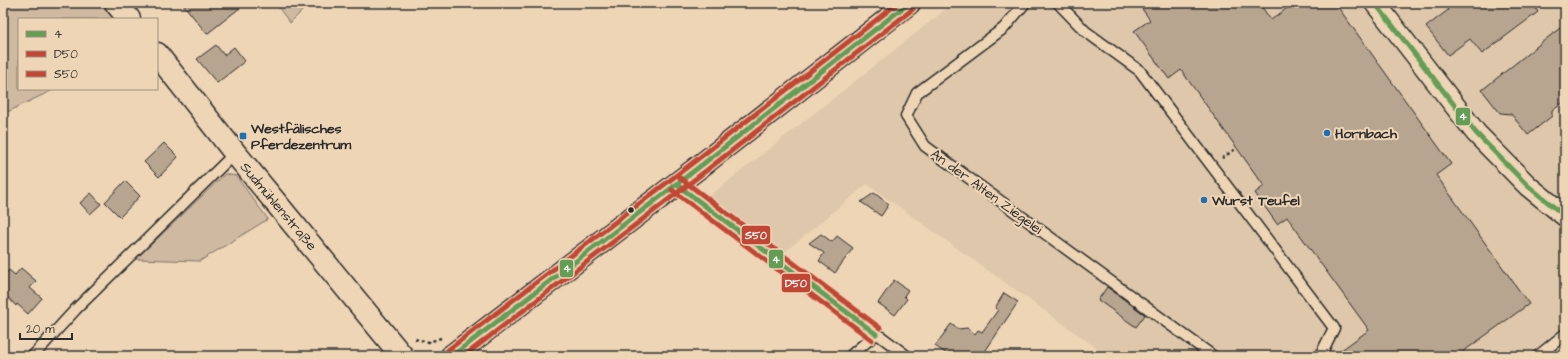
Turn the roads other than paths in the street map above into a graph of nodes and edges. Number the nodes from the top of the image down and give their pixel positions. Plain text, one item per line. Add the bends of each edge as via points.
1 (116, 3) edge
2 (909, 3) edge
3 (1025, 3) edge
4 (1058, 3) edge
5 (1374, 3) edge
6 (128, 18) edge
7 (158, 55) edge
8 (235, 153) junction
9 (676, 184) junction
10 (1563, 210) edge
11 (876, 334) junction
12 (1565, 334) edge
13 (33, 356) edge
14 (402, 356) edge
15 (452, 356) edge
16 (850, 356) edge
17 (907, 356) edge
18 (1213, 356) edge
19 (1320, 356) edge
20 (1538, 356) edge

1 - 6 main road
2 - 9 main road
3 - 18 lane, An der Alten Ziegelei via 1004,28 918,93 906,116 925,146
4 - 19 lane via 1085,31 1140,72 1334,328
5 - 10 street via 1476,133 1528,186
7 - 8 main road, Sudmühlenstraße
8 - 13 lane via 76,309
8 - 14 main road, Sudmühlenstraße
9 - 11 lane
9 - 15 main road
11 - 16 lane
11 - 17 lane
12 - 20 lane

